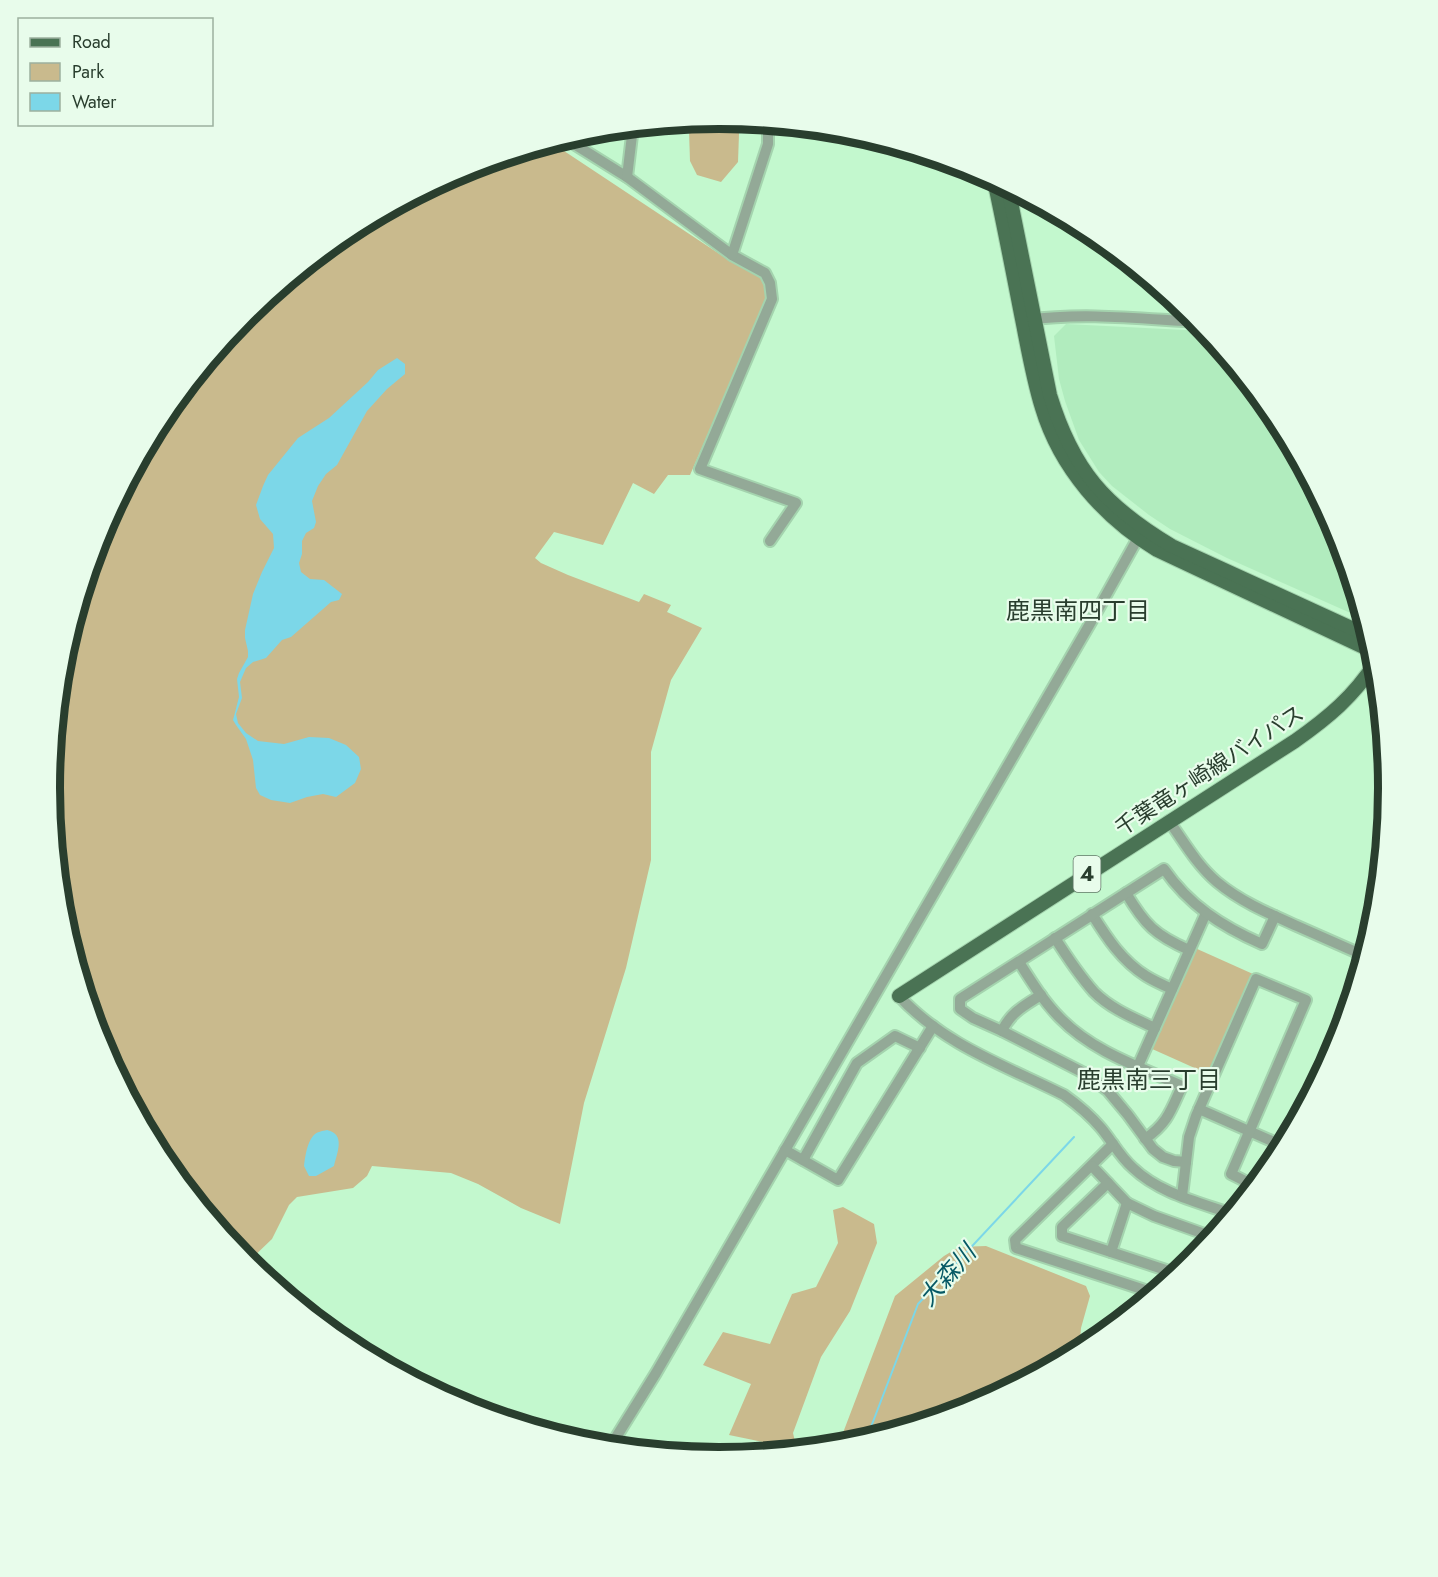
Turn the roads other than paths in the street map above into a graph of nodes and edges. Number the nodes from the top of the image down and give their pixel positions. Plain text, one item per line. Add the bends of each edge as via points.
1 (768, 132) edge
2 (632, 135) edge
3 (576, 145) edge
4 (627, 177) junction
5 (997, 191) edge
6 (1009, 197) edge
7 (732, 255) junction
8 (1028, 320) junction
9 (1183, 321) edge
10 (1138, 538) junction
11 (770, 541) dead end
12 (1359, 631) edge
13 (1362, 646) edge
14 (1367, 674) edge
15 (1169, 821) junction
16 (1126, 893) junction
17 (1206, 913) junction
18 (1092, 914) junction
19 (1275, 916) junction
20 (1055, 938) junction
21 (1189, 950) junction
22 (1357, 953) edge
23 (1018, 962) junction
24 (1172, 989) junction
25 (1041, 995) junction
26 (899, 996) joint
27 (933, 1026) junction
28 (1155, 1028) junction
29 (1002, 1031) junction
30 (920, 1048) junction
31 (1138, 1066) junction
32 (1199, 1109) junction
33 (1249, 1131) junction
34 (1145, 1139) junction
35 (1275, 1142) edge
36 (1113, 1144) junction
37 (785, 1150) junction
38 (803, 1160) junction
39 (1186, 1162) junction
40 (1092, 1166) junction
41 (1248, 1182) edge
42 (1108, 1183) junction
43 (1182, 1196) junction
44 (1127, 1203) junction
45 (1224, 1211) edge
46 (1204, 1234) edge
47 (1110, 1252) junction
48 (1168, 1271) edge
49 (1146, 1290) edge
50 (615, 1439) edge

1 - 7 street via 768,144
2 - 4 street
3 - 4 street
4 - 7 street
5 - 8 main road
6 - 8 main road
7 - 11 street via 765,273 772,299 700,469 796,503
8 - 9 street via 1088,316
8 - 10 main road via 1042,410 1062,453 1096,501
8 - 12 main road via 1062,429 1077,460 1109,500 1172,546
10 - 13 main road via 1168,556
10 - 37 street
14 - 15 main road, 千葉竜ヶ崎線バイパス / 4 via 1357,689 1314,728
15 - 19 street via 1216,882
15 - 26 main road, 千葉竜ヶ崎線バイパス / 4
16 - 17 street via 1164,869 1175,885
16 - 18 street
16 - 21 street via 1151,928
17 - 19 street via 1262,944
17 - 21 street
18 - 20 street
18 - 24 street via 1124,959
19 - 22 street
20 - 23 street
20 - 28 street via 1096,993 1124,1014
21 - 24 street
23 - 25 street
23 - 29 street via 960,999 960,1009
24 - 28 street
25 - 29 street via 1014,1012
25 - 31 street via 1084,1038
26 - 27 street
27 - 30 street
27 - 36 street via 966,1048 1064,1095 1090,1116
28 - 31 street
29 - 34 street via 1084,1072 1108,1091
30 - 38 street via 896,1036 857,1063
30 - 38 street via 838,1180
31 - 34 street via 1182,1086 1167,1119
32 - 33 street
32 - 33 street via 1256,979 1306,1000
32 - 39 street via 1189,1137
33 - 35 street
33 - 41 street via 1231,1174
34 - 39 street via 1163,1157
36 - 40 street
36 - 43 street via 1148,1181
37 - 38 street
37 - 50 street
39 - 43 street
40 - 42 street
40 - 49 street via 1015,1240 1016,1248
42 - 44 street
42 - 47 street via 1062,1227 1062,1236
43 - 45 street
44 - 46 street
44 - 47 street
47 - 48 street

